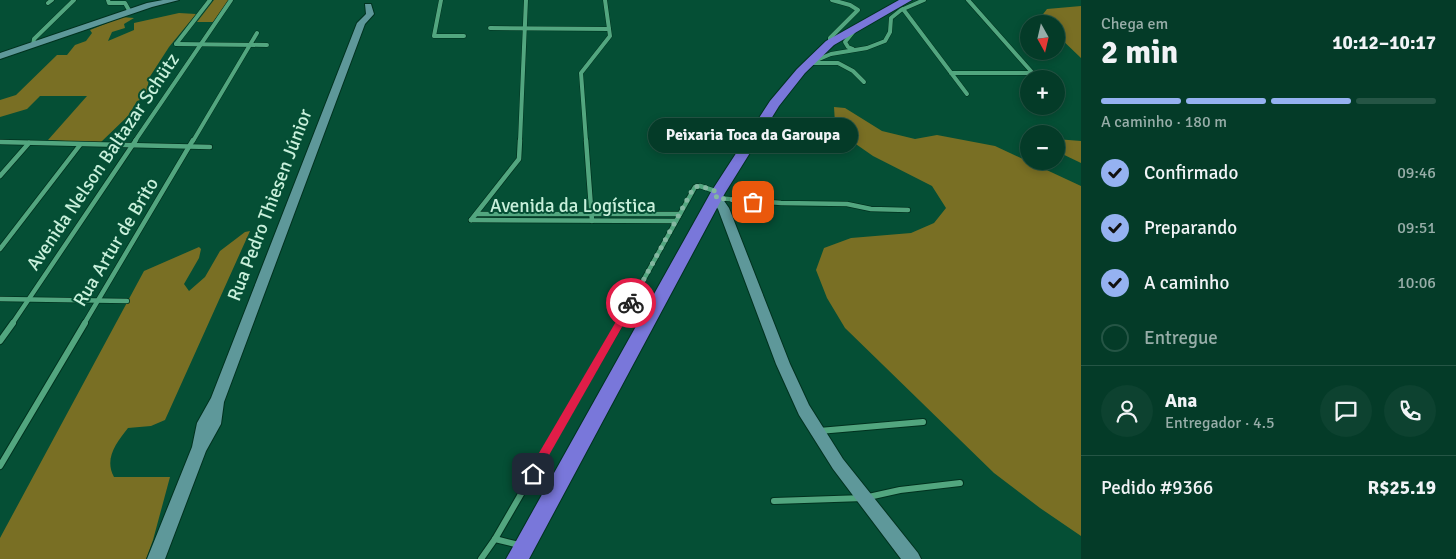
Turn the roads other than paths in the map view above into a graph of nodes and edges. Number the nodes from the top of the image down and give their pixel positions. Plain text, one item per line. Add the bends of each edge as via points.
1 (74, 0) edge
2 (108, 0) edge
3 (175, 0) edge
4 (210, 0) edge
5 (231, 0) edge
6 (441, 0) edge
7 (526, 0) edge
8 (605, 0) edge
9 (833, 0) edge
10 (855, 0) edge
11 (893, 0) edge
12 (924, 0) edge
13 (968, 0) edge
14 (850, 5) junction
15 (905, 5) edge
16 (130, 12) junction
17 (365, 12) edge
18 (886, 12) junction
19 (490, 28) dead end
20 (525, 29) junction
21 (609, 29) junction
22 (854, 29) junction
23 (257, 33) dead end
24 (464, 36) dead end
25 (830, 43) junction
26 (202, 44) junction
27 (250, 44) junction
28 (33, 45) junction
29 (267, 45) dead end
30 (854, 49) junction
31 (0, 56) edge
32 (810, 62) junction
33 (1030, 70) edge
34 (952, 73) junction
35 (1020, 73) edge
36 (864, 82) dead end
37 (967, 94) dead end
38 (0, 142) edge
39 (29, 143) junction
40 (80, 145) junction
41 (132, 146) junction
42 (190, 146) junction
43 (210, 147) dead end
44 (0, 176) edge
45 (717, 195) junction
46 (908, 210) dead end
47 (476, 214) junction
48 (592, 214) junction
49 (680, 214) junction
50 (592, 221) junction
51 (676, 221) junction
52 (0, 249) edge
53 (0, 299) edge
54 (28, 300) junction
55 (99, 301) junction
56 (126, 301) dead end
57 (0, 341) edge
58 (923, 422) dead end
59 (816, 431) junction
60 (0, 466) edge
61 (960, 483) dead end
62 (864, 498) junction
63 (774, 501) dead end
64 (495, 539) junction
65 (521, 552) edge
66 (156, 559) edge
67 (481, 559) edge
68 (912, 559) edge

1 - 28 street via 34,39
2 - 16 street via 110,3 125,3
3 - 16 main road
4 - 26 street via 176,44
5 - 26 street, Avenida Nelson Baltazar Schütz
6 - 24 street via 434,36
7 - 20 street
8 - 21 street
9 - 14 street
10 - 14 street
11 - 18 highway
12 - 15 street
13 - 33 street
14 - 25 street via 858,11 830,38
15 - 18 highway
15 - 30 street via 891,18 890,32 885,41
15 - 34 street
16 - 28 main road
17 - 66 main road, Rua Pedro Thiesen Júnior
18 - 22 highway
19 - 20 street
20 - 21 street
20 - 47 street via 519,159
21 - 48 street via 610,36 581,73
22 - 25 highway
22 - 30 street via 845,42
23 - 27 street, Rua Artur de Brito
25 - 32 highway
26 - 27 street
26 - 41 street, Avenida Nelson Baltazar Schütz
27 - 29 street
27 - 42 street, Rua Artur de Brito
28 - 31 main road
30 - 32 street
32 - 36 street via 840,64
32 - 45 highway via 774,104
34 - 35 street
34 - 37 street
38 - 39 street
39 - 40 street
39 - 44 street
40 - 41 street
40 - 52 street
41 - 42 street
41 - 54 street, Avenida Nelson Baltazar Schütz
42 - 43 street
42 - 55 street, Rua Artur de Brito
45 - 46 street via 781,203 847,204 871,209
45 - 49 street via 700,186 695,187
45 - 59 main road via 786,371
45 - 65 highway
47 - 48 street, Avenida da Logística
47 - 50 street, Avenida da Logística via 470,220
48 - 49 street, Avenida da Logística
48 - 50 street
49 - 51 street
50 - 51 street, Avenida da Logística
51 - 64 street
53 - 54 street
54 - 55 street
54 - 57 street, Avenida Nelson Baltazar Schütz
55 - 56 street
55 - 60 street, Rua Artur de Brito
58 - 59 street
59 - 62 main road
61 - 62 street
62 - 63 street
62 - 68 main road
64 - 65 street
64 - 67 street

